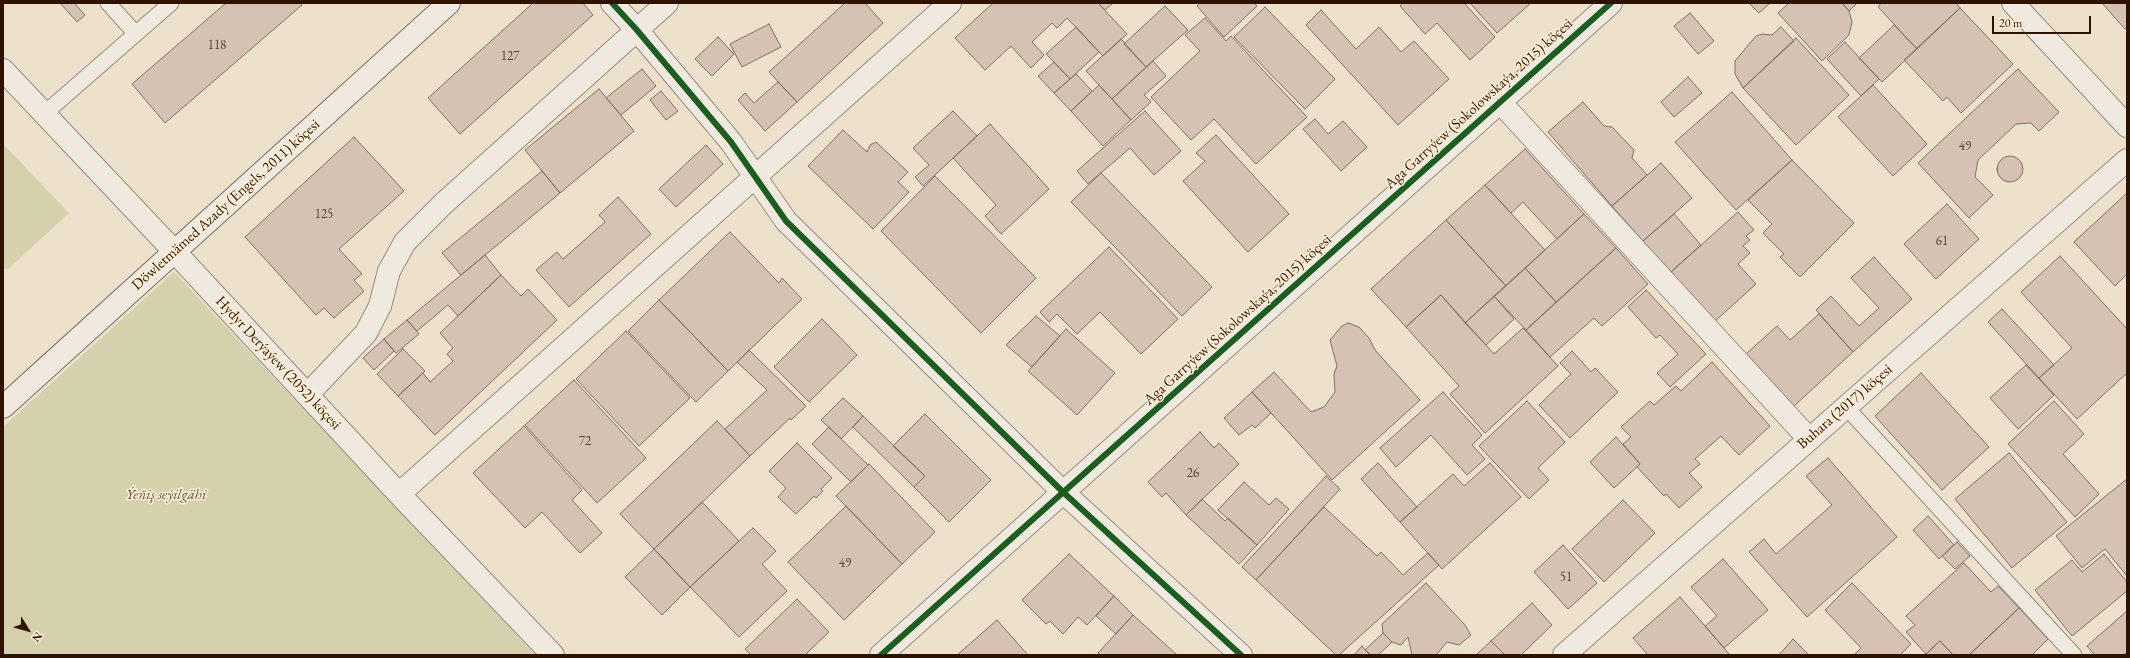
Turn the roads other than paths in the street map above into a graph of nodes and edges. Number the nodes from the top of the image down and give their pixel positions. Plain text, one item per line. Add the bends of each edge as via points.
1 (108, 3) edge
2 (171, 3) edge
3 (449, 3) edge
4 (612, 3) edge
5 (667, 3) edge
6 (950, 3) edge
7 (1611, 3) edge
8 (2013, 3) edge
9 (636, 30) junction
10 (136, 34) junction
11 (3, 70) edge
12 (1500, 102) junction
13 (44, 114) junction
14 (2127, 126) edge
15 (2127, 160) edge
16 (754, 178) junction
17 (174, 251) junction
18 (308, 394) junction
19 (3, 407) edge
20 (1846, 407) junction
21 (1809, 438) junction
22 (1064, 493) junction
23 (399, 494) junction
24 (553, 655) edge
25 (881, 655) edge
26 (1240, 655) edge
27 (1564, 655) edge
28 (2074, 655) edge

1 - 10 lane
2 - 10 lane
3 - 17 street, Döwletmämed Azady (Engels, 2011) köçesi
4 - 9 street
5 - 9 street
6 - 16 street
7 - 12 street, Aga Garryýew (Sokolowskaýa, 2015) köçesi
8 - 14 street
9 - 16 street via 731,142
9 - 18 street via 443,204 405,242 389,271 380,306 366,333
10 - 13 lane
11 - 13 street, Hydyr Derýaýew (2052) köçesi
12 - 21 street
12 - 22 street, Aga Garryýew (Sokolowskaýa, 2015) köçesi
13 - 17 street, Hydyr Derýaýew (2052) köçesi
15 - 20 street, Buhara (2017) köçesi
16 - 22 street via 786,221
16 - 23 street
17 - 18 street, Hydyr Derýaýew (2052) köçesi
17 - 19 street, Döwletmämed Azady (Engels, 2011) köçesi
18 - 23 street, Hydyr Derýaýew (2052) köçesi
20 - 21 street, Buhara (2017) köçesi
20 - 28 lane
21 - 27 street, Buhara (2017) köçesi
22 - 25 street, Aga Garryýew (Sokolowskaýa, 2015) köçesi
22 - 26 street
23 - 24 street, Hydyr Derýaýew (2052) köçesi

